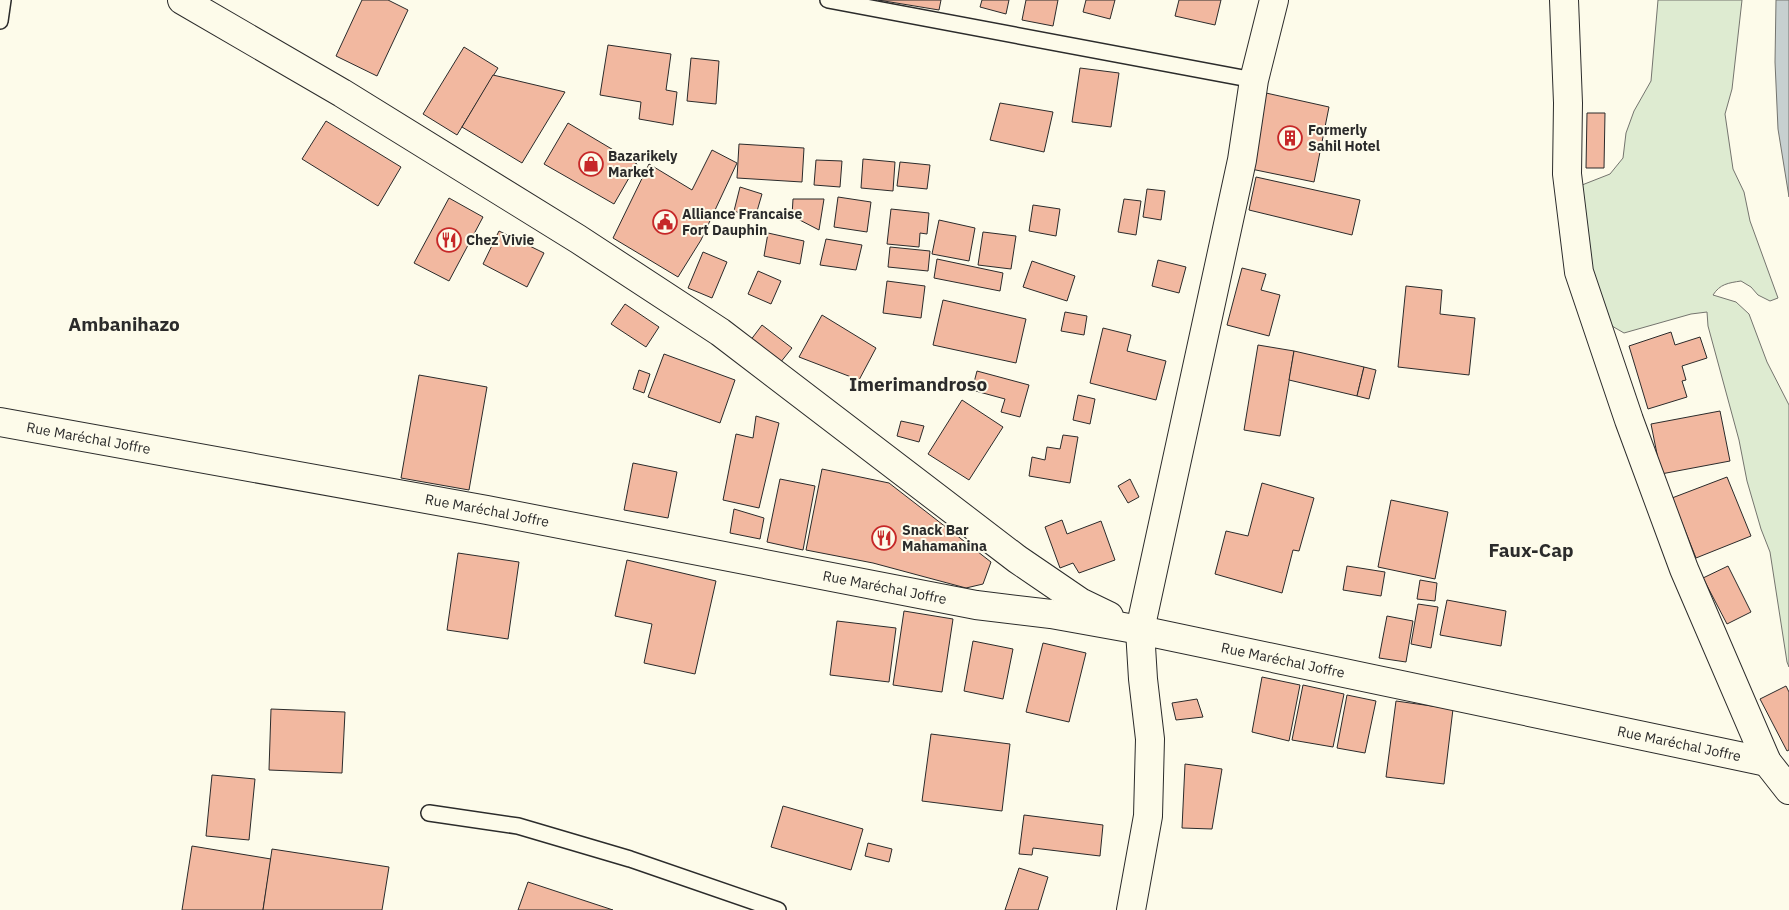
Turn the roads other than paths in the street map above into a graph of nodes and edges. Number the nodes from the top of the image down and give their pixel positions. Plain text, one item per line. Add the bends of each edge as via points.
1 (3, 0) edge
2 (182, 0) edge
3 (828, 0) edge
4 (1274, 0) edge
5 (1564, 0) edge
6 (0, 21) edge
7 (1254, 80) junction
8 (0, 422) edge
9 (1140, 630) junction
10 (1767, 762) junction
11 (1789, 790) edge
12 (429, 813) dead end
13 (778, 910) edge
14 (1131, 910) edge

1 - 6 lane
2 - 9 street via 342,93 578,239 720,332 1041,576 1080,602
3 - 7 lane
4 - 7 street
5 - 10 street via 1567,174 1579,272 1684,569
7 - 9 street via 1242,160
8 - 9 street, Rue Maréchal Joffre via 487,510 976,605
9 - 10 street, Rue Maréchal Joffre
9 - 14 street via 1142,679 1150,738 1148,816
10 - 11 street
12 - 13 lane via 518,826 630,859

